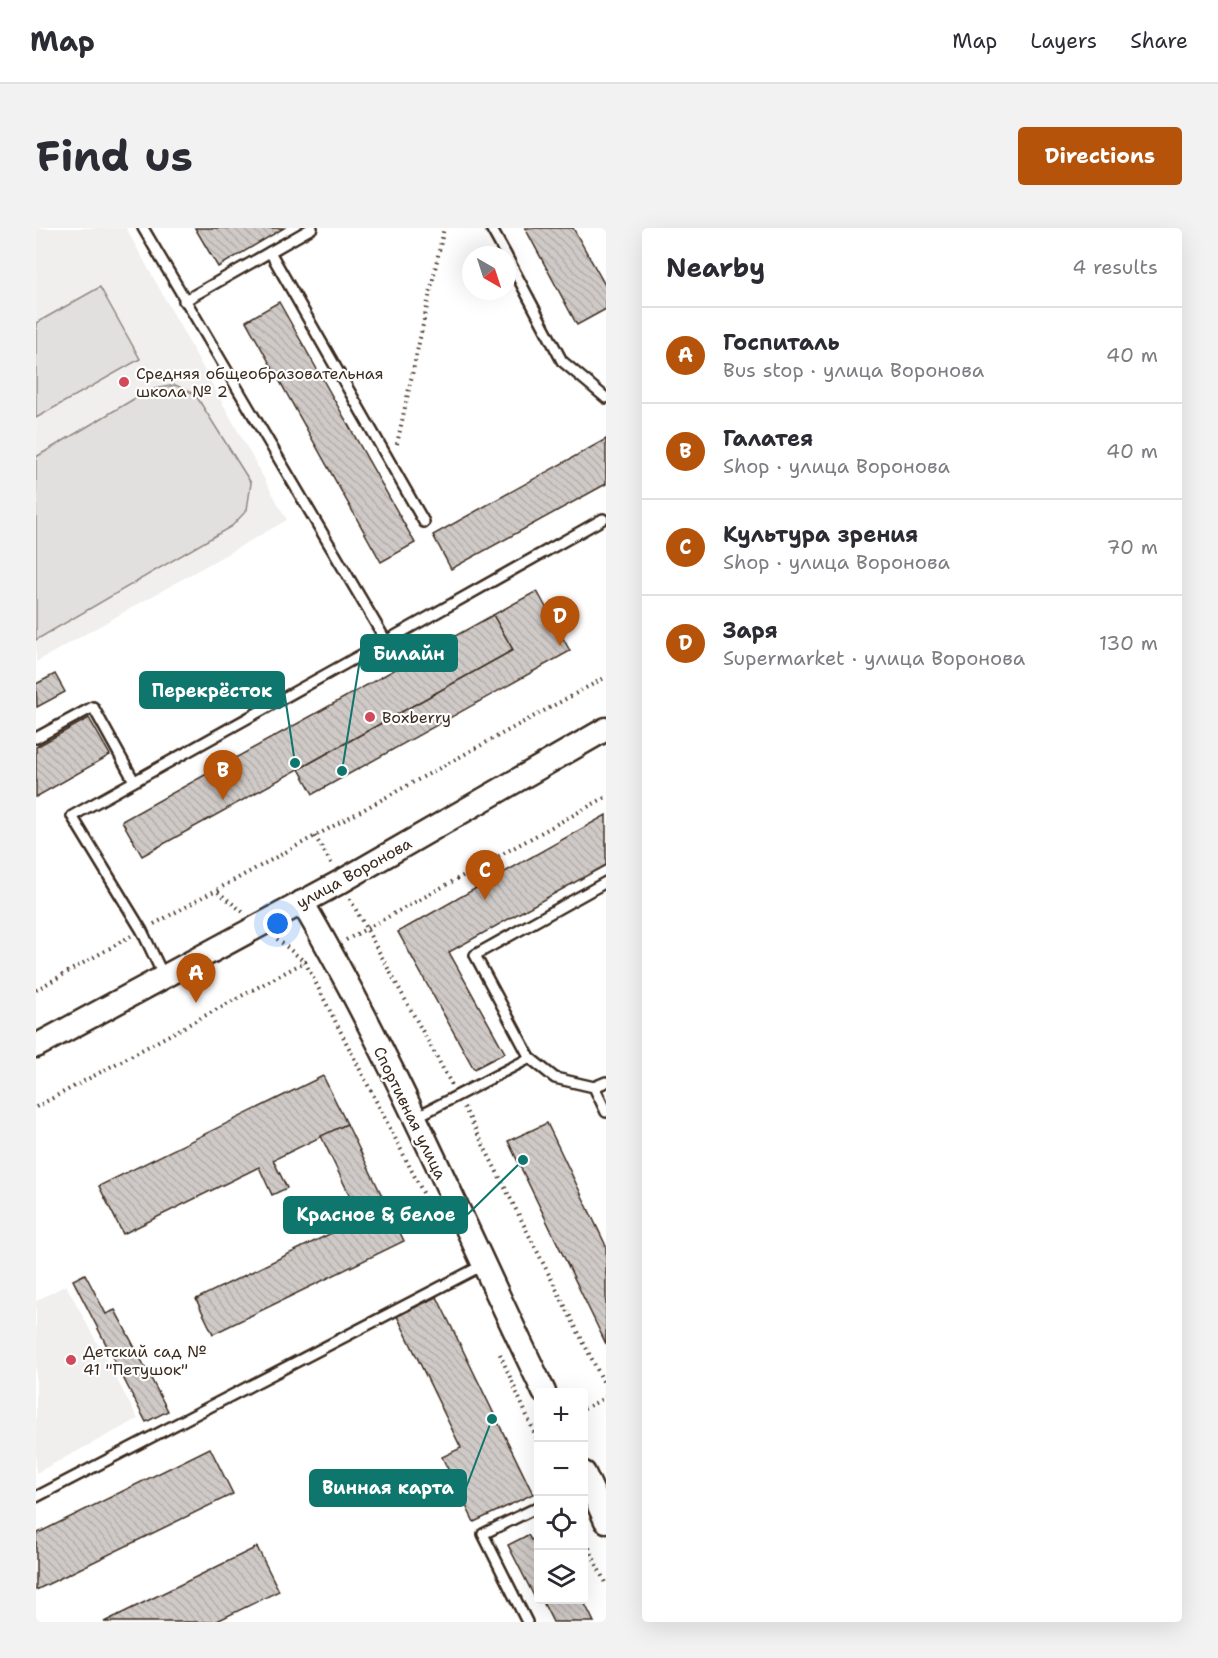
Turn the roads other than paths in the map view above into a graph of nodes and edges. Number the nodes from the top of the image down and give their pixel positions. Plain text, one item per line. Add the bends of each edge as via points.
1 (142, 228) edge
2 (312, 228) edge
3 (491, 228) edge
4 (501, 246) edge
5 (270, 252) junction
6 (516, 275) edge
7 (184, 301) junction
8 (606, 398) edge
9 (605, 520) edge
10 (424, 522) dead end
11 (386, 641) junction
12 (606, 729) edge
13 (36, 738) edge
14 (134, 781) junction
15 (606, 882) edge
16 (302, 902) junction
17 (164, 977) junction
18 (36, 1046) edge
19 (530, 1058) junction
20 (606, 1082) edge
21 (594, 1087) junction
22 (606, 1112) edge
23 (414, 1118) junction
24 (483, 1265) junction
25 (542, 1388) edge
26 (590, 1479) edge
27 (36, 1497) edge
28 (534, 1509) edge
29 (606, 1521) edge
30 (527, 1622) edge

1 - 7 lane
2 - 5 lane
3 - 4 lane
5 - 7 lane
5 - 10 lane
6 - 8 lane via 562,361
7 - 11 lane
9 - 11 lane
11 - 14 lane
12 - 16 street, улица Воронова
13 - 14 lane via 93,707
14 - 17 lane via 72,816 142,931
15 - 19 lane via 475,955
16 - 17 street, улица Воронова
16 - 23 street, Спортивная улица
17 - 18 street, улица Воронова
19 - 21 lane via 555,1078
19 - 23 lane
20 - 21 lane
21 - 22 lane
23 - 24 street, Спортивная улица
24 - 25 street, Спортивная улица
24 - 27 lane
26 - 29 street
28 - 30 lane via 483,1534

